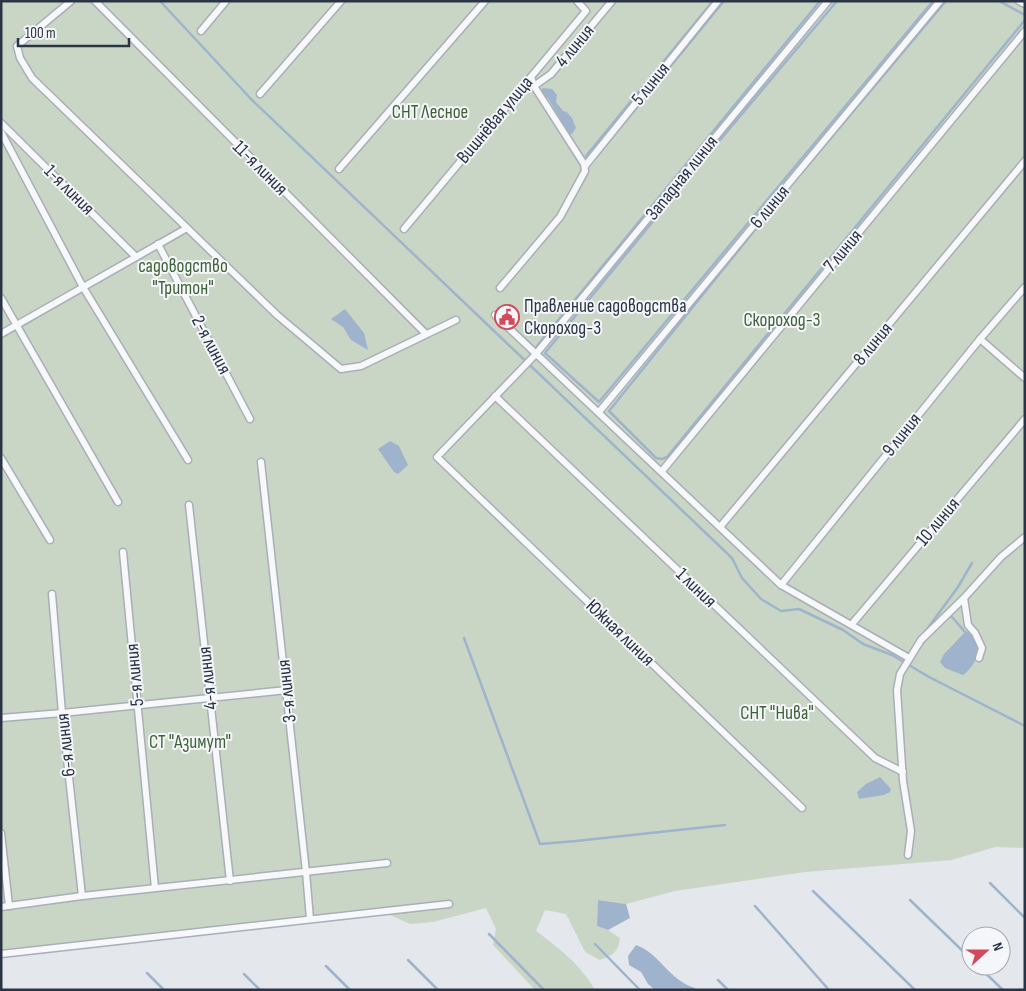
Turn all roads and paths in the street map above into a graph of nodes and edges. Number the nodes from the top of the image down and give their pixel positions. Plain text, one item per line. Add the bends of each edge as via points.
1 (71, 1) edge
2 (95, 1) edge
3 (226, 1) edge
4 (341, 1) edge
5 (486, 1) edge
6 (577, 1) edge
7 (612, 1) edge
8 (718, 1) edge
9 (828, 1) edge
10 (940, 1) edge
11 (1019, 1) edge
12 (1025, 4) edge
13 (1025, 30) edge
14 (200, 31) dead end
15 (531, 77) junction
16 (534, 86) junction
17 (260, 94) dead end
18 (1, 124) edge
19 (1, 132) edge
20 (1025, 161) edge
21 (585, 166) junction
22 (339, 169) dead end
23 (187, 228) junction
24 (404, 229) dead end
25 (158, 244) junction
26 (136, 257) junction
27 (83, 287) junction
28 (1025, 287) edge
29 (500, 288) dead end
30 (1, 298) edge
31 (495, 315) dead end
32 (456, 320) dead end
33 (16, 325) junction
34 (1, 334) edge
35 (426, 334) junction
36 (980, 339) junction
37 (536, 355) junction
38 (1025, 378) edge
39 (495, 396) junction
40 (599, 412) junction
41 (250, 419) dead end
42 (1025, 419) edge
43 (1, 458) edge
44 (437, 458) joint
45 (188, 460) dead end
46 (261, 462) dead end
47 (662, 471) junction
48 (118, 502) dead end
49 (190, 505) dead end
50 (720, 527) junction
51 (1025, 537) edge
52 (50, 540) dead end
53 (123, 552) dead end
54 (781, 585) junction
55 (52, 594) dead end
56 (964, 598) junction
57 (852, 624) junction
58 (907, 658) junction
59 (978, 658) dead end
60 (287, 690) junction
61 (210, 698) junction
62 (138, 705) junction
63 (62, 713) junction
64 (1, 718) edge
65 (903, 772) junction
66 (802, 808) dead end
67 (1, 834) edge
68 (908, 855) dead end
69 (387, 862) dead end
70 (306, 872) junction
71 (230, 881) junction
72 (155, 888) junction
73 (82, 896) junction
74 (449, 904) dead end
75 (5, 906) edge
76 (310, 919) junction
77 (1, 954) edge

1 - 23 street via 16,46 20,58 32,78
2 - 35 street, 11-я линия
3 - 14 street
4 - 17 street
5 - 22 street
6 - 15 street, Вишнёвая улица via 586,11
7 - 16 street, 4 линия via 551,74
8 - 21 street, 5 линия
9 - 37 street, Западная линия
10 - 40 street, 6 линия
11 - 12 street
13 - 47 street, 7 линия
15 - 16 street
15 - 24 street, Вишнёвая улица
16 - 21 street
18 - 26 street, 1-я линия
19 - 27 street
20 - 50 street, 8 линия
21 - 29 street, 5 линия via 560,217
23 - 25 street
23 - 35 street via 277,315 341,369 361,366
25 - 26 street
25 - 41 street, 2-я линия
26 - 27 street
27 - 33 street
27 - 45 street
28 - 36 street, 9 линия
30 - 33 street
31 - 37 street
32 - 35 street
33 - 34 street
33 - 48 street
36 - 38 street
36 - 54 street, 9 линия
37 - 39 street, Западная линия
37 - 40 street
39 - 44 street, Западная линия
39 - 65 street, 1 линия via 875,758
40 - 47 street
42 - 57 street, 10 линия
43 - 52 street
44 - 66 street, Южная линия
46 - 60 street, 3-я линия
47 - 50 street
49 - 61 street, 4-я линия
50 - 54 street
51 - 56 street via 1001,557
53 - 62 street, 5-я линия
54 - 57 street
55 - 63 street, 6-я линия
56 - 58 street via 920,640
56 - 59 street via 968,625 982,648
57 - 58 street
58 - 65 street via 897,690
60 - 61 street
60 - 70 street, 3-я линия
61 - 62 street
61 - 71 street, 4-я линия
62 - 63 street
62 - 72 street, 5-я линия
63 - 64 street
63 - 73 street, 6-я линия
65 - 68 street via 911,831
67 - 75 street
69 - 70 street
70 - 71 street
70 - 76 street, 3-я линия
71 - 72 street
72 - 73 street
73 - 75 street
74 - 76 street
76 - 77 street

